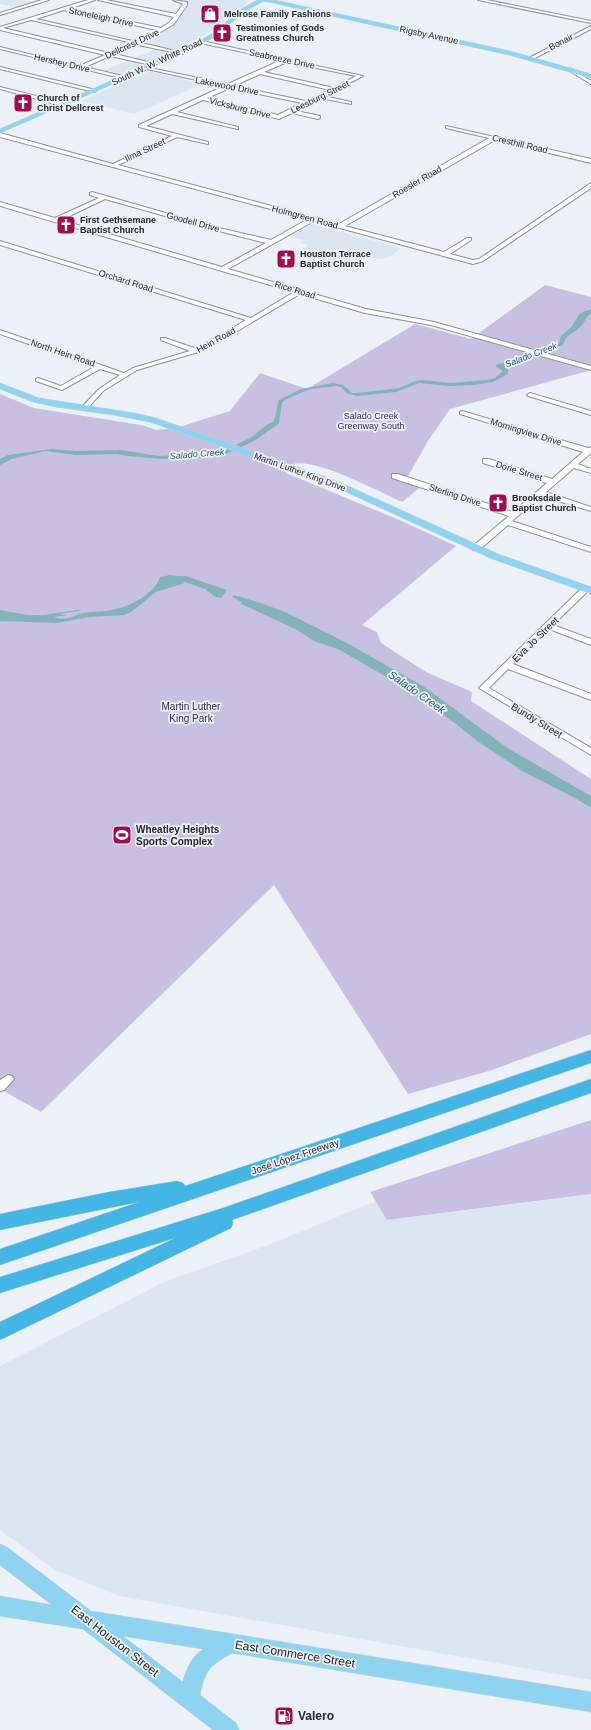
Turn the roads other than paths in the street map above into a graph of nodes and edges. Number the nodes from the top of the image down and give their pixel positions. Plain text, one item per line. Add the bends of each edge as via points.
1 (47, 0) edge
2 (93, 0) edge
3 (100, 0) edge
4 (175, 0) edge
5 (262, 0) edge
6 (266, 0) edge
7 (480, 0) edge
8 (278, 2) edge
9 (252, 3) edge
10 (64, 9) junction
11 (1, 13) edge
12 (178, 16) junction
13 (31, 19) junction
14 (591, 22) edge
15 (591, 27) edge
16 (0, 29) edge
17 (162, 30) junction
18 (202, 42) junction
19 (138, 43) junction
20 (0, 48) edge
21 (182, 53) junction
22 (110, 55) junction
23 (531, 58) junction
24 (286, 60) junction
25 (154, 65) junction
26 (80, 67) junction
27 (0, 68) edge
28 (147, 68) junction
29 (570, 69) junction
30 (259, 72) junction
31 (361, 76) joint
32 (591, 76) edge
33 (125, 78) junction
34 (591, 83) edge
35 (230, 85) junction
36 (0, 88) edge
37 (334, 89) junction
38 (94, 91) junction
39 (320, 97) junction
40 (202, 98) junction
41 (308, 103) junction
42 (349, 103) dead end
43 (63, 104) junction
44 (291, 111) junction
45 (172, 112) junction
46 (279, 117) joint
47 (318, 117) dead end
48 (448, 127) dead end
49 (236, 128) dead end
50 (0, 131) edge
51 (0, 135) edge
52 (177, 135) junction
53 (494, 138) junction
54 (206, 142) dead end
55 (591, 161) edge
56 (112, 166) junction
57 (591, 185) edge
58 (92, 194) dead end
59 (103, 198) junction
60 (0, 204) edge
61 (56, 220) junction
62 (313, 220) junction
63 (340, 227) junction
64 (469, 239) dead end
65 (271, 242) junction
66 (0, 243) edge
67 (444, 255) junction
68 (223, 269) junction
69 (300, 291) junction
70 (252, 320) junction
71 (0, 332) edge
72 (163, 339) dead end
73 (198, 351) junction
74 (100, 366) junction
75 (591, 368) edge
76 (125, 374) junction
77 (38, 380) dead end
78 (0, 386) edge
79 (530, 395) dead end
80 (84, 409) junction
81 (462, 413) dead end
82 (591, 413) edge
83 (590, 450) edge
84 (486, 461) dead end
85 (572, 465) junction
86 (591, 471) edge
87 (395, 476) dead end
88 (553, 482) junction
89 (541, 493) junction
90 (591, 509) edge
91 (515, 514) junction
92 (507, 522) junction
93 (476, 548) junction
94 (591, 550) edge
95 (588, 590) edge
96 (548, 626) junction
97 (591, 642) edge
98 (507, 665) junction
99 (483, 688) joint
100 (591, 697) edge
101 (591, 752) edge
102 (591, 1056) edge
103 (591, 1086) edge
104 (218, 1182) junction
105 (286, 1193) junction
106 (0, 1222) edge
107 (0, 1257) edge
108 (0, 1285) edge
109 (0, 1331) edge
110 (0, 1553) edge
111 (0, 1606) edge
112 (88, 1621) junction
113 (230, 1644) junction
114 (189, 1699) junction
115 (591, 1702) edge
116 (229, 1730) edge

1 - 11 street
2 - 10 street
3 - 12 street
4 - 12 street via 185,4
5 - 9 main road, South W. W. White Road
6 - 8 main road, Rigsby Avenue
7 - 14 street
8 - 9 main road
8 - 23 main road, Rigsby Avenue
9 - 18 main road, South W. W. White Road
10 - 13 street
10 - 17 street, Stoneleigh Drive
12 - 17 street, Dellcrest Drive
13 - 16 street
13 - 19 street
15 - 23 street, Bonair
16 - 22 street
17 - 19 street, Dellcrest Drive
18 - 21 main road, South W. W. White Road
18 - 24 street, Seabreeze Drive
19 - 21 street
19 - 22 street, Dellcrest Drive
20 - 26 street, Hershey Drive
21 - 25 main road, South W. W. White Road
22 - 25 street
22 - 26 street, Dellcrest Drive
23 - 29 main road, Rigsby Avenue
24 - 30 street
24 - 31 street, Seabreeze Drive
25 - 28 main road, South W. W. White Road
26 - 33 street, Hershey Drive
27 - 38 street
28 - 33 main road, South W. W. White Road
28 - 35 street, Lakewood Drive
29 - 32 main road, Rigsby Avenue
29 - 34 street
30 - 35 street
30 - 37 street
31 - 37 street, Leesburg Street
33 - 38 main road, South W. W. White Road
35 - 40 street
35 - 41 street, Lakewood Drive
36 - 43 street
37 - 39 street, Leesburg Street
38 - 43 main road, South W. W. White Road
39 - 41 street, Leesburg Street
39 - 42 street
40 - 45 street
40 - 46 street, Vicksburg Drive
41 - 44 street, Leesburg Street
43 - 50 main road, South W. W. White Road
44 - 46 street, Leesburg Street
44 - 47 street
45 - 49 street
45 - 52 street via 141,126
48 - 53 street, Cresthill Road
51 - 56 street, Holmgreen Road
52 - 54 street
52 - 56 street, Ilma Street
53 - 55 street, Cresthill Road
53 - 63 street, Roesler Road
56 - 62 street, Holmgreen Road
57 - 67 street, Holmgreen Road via 478,261 471,262
58 - 59 street, Goodell Drive
59 - 61 street
59 - 65 street, Goodell Drive
60 - 61 street, Rice Road
61 - 68 street, Rice Road
62 - 63 street, Holmgreen Road
62 - 65 street
63 - 67 street, Holmgreen Road
64 - 67 street
65 - 68 street
66 - 70 street, Orchard Road
68 - 69 street, Rice Road
69 - 70 street, Hein Road
69 - 75 street, Rice Road via 365,311 432,324
70 - 73 street, Hein Road
71 - 74 street, North Hein Road
72 - 73 street
73 - 76 street, Hein Road via 144,365
74 - 76 street, North Hein Road
74 - 77 street via 62,388
76 - 80 street, Hein Road via 101,390
78 - 80 main road, Martin Luther King Drive via 36,401
79 - 82 street
80 - 93 main road, Martin Luther King Drive via 128,414 167,425 334,483
81 - 83 street, Morningview Drive
83 - 85 street
84 - 88 street, Dorie Street
85 - 86 street
85 - 88 street
87 - 91 street, Sterling Drive
88 - 89 street
89 - 90 street, Dorie Street
89 - 91 street
91 - 92 street
92 - 93 street
92 - 94 street
93 - 95 main road, Martin Luther King Drive
95 - 96 street, Eva Jo Street
96 - 97 street
96 - 98 street, Eva Jo Street
98 - 99 street, Eva Jo Street
98 - 100 street
99 - 101 street, Bundy Street
102 - 104 highway, José López Freeway
103 - 105 highway
104 - 106 highway via 109,1199
104 - 107 highway, José López Freeway
105 - 108 highway
105 - 109 highway
110 - 112 main road, East Houston Street
111 - 112 main road, East Commerce Street
112 - 113 main road, East Commerce Street
112 - 114 main road, East Houston Street
113 - 114 main road via 196,1668
113 - 115 main road, East Commerce Street
114 - 116 main road, East Houston Street

